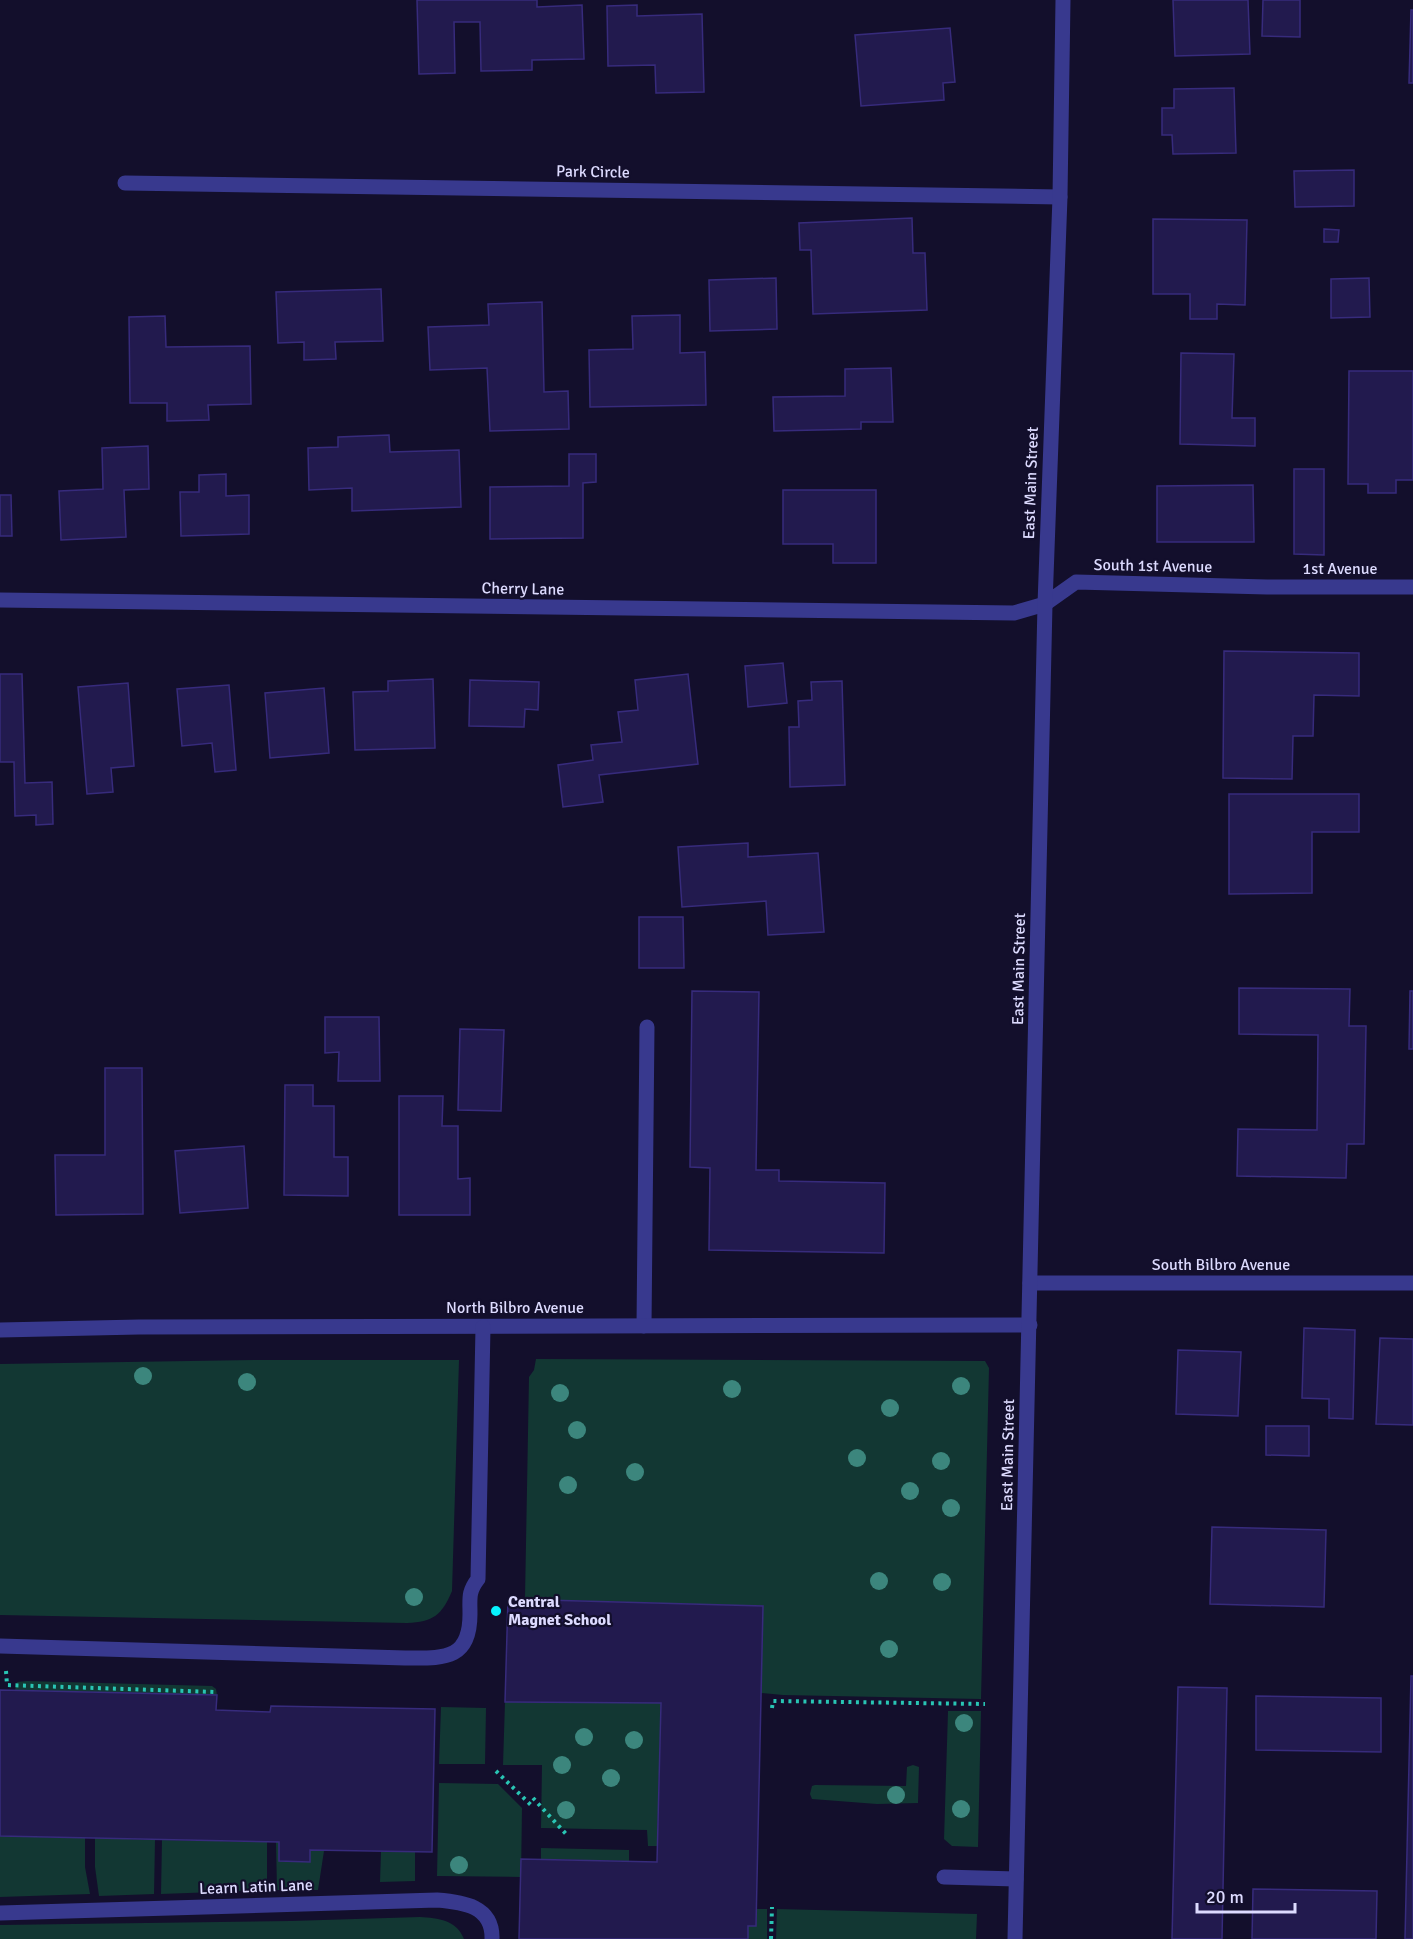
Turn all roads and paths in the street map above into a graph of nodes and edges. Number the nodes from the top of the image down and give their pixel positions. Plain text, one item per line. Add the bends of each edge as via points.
1 (1063, 0) edge
2 (125, 183) dead end
3 (1060, 197) junction
4 (1268, 587) joint
5 (1413, 587) edge
6 (0, 600) edge
7 (1045, 604) junction
8 (647, 1028) dead end
9 (1030, 1283) junction
10 (1413, 1283) edge
11 (1030, 1325) junction
12 (644, 1326) junction
13 (483, 1327) junction
14 (0, 1330) edge
15 (0, 1646) edge
16 (6, 1666) dead end
17 (216, 1692) dead end
18 (985, 1704) dead end
19 (772, 1708) dead end
20 (496, 1771) dead end
21 (533, 1798) dead end
22 (533, 1807) dead end
23 (567, 1835) dead end
24 (944, 1877) dead end
25 (1016, 1879) junction
26 (772, 1907) dead end
27 (0, 1913) edge
28 (492, 1939) edge
29 (771, 1939) edge
30 (1015, 1939) edge

1 - 3 street, East Main Street
2 - 3 street, Park Circle
3 - 7 street, East Main Street
4 - 5 street, 1st Avenue
4 - 7 street, South 1st Avenue via 1076,582
6 - 7 street, Cherry Lane via 1014,613
7 - 9 street, East Main Street
8 - 12 street
9 - 10 street, South Bilbro Avenue
9 - 11 street, East Main Street
11 - 12 street, North Bilbro Avenue
11 - 25 street, East Main Street
12 - 13 street, North Bilbro Avenue
13 - 14 street, North Bilbro Avenue
13 - 15 street via 478,1579 470,1589 470,1624 464,1646 452,1654 405,1658
16 - 17 path via 6,1685 128,1686
18 - 19 path via 772,1701
20 - 22 path
21 - 23 path
24 - 25 street
25 - 30 street, East Main Street
26 - 29 path
27 - 28 street, Learn Latin Lane via 461,1901 487,1919

